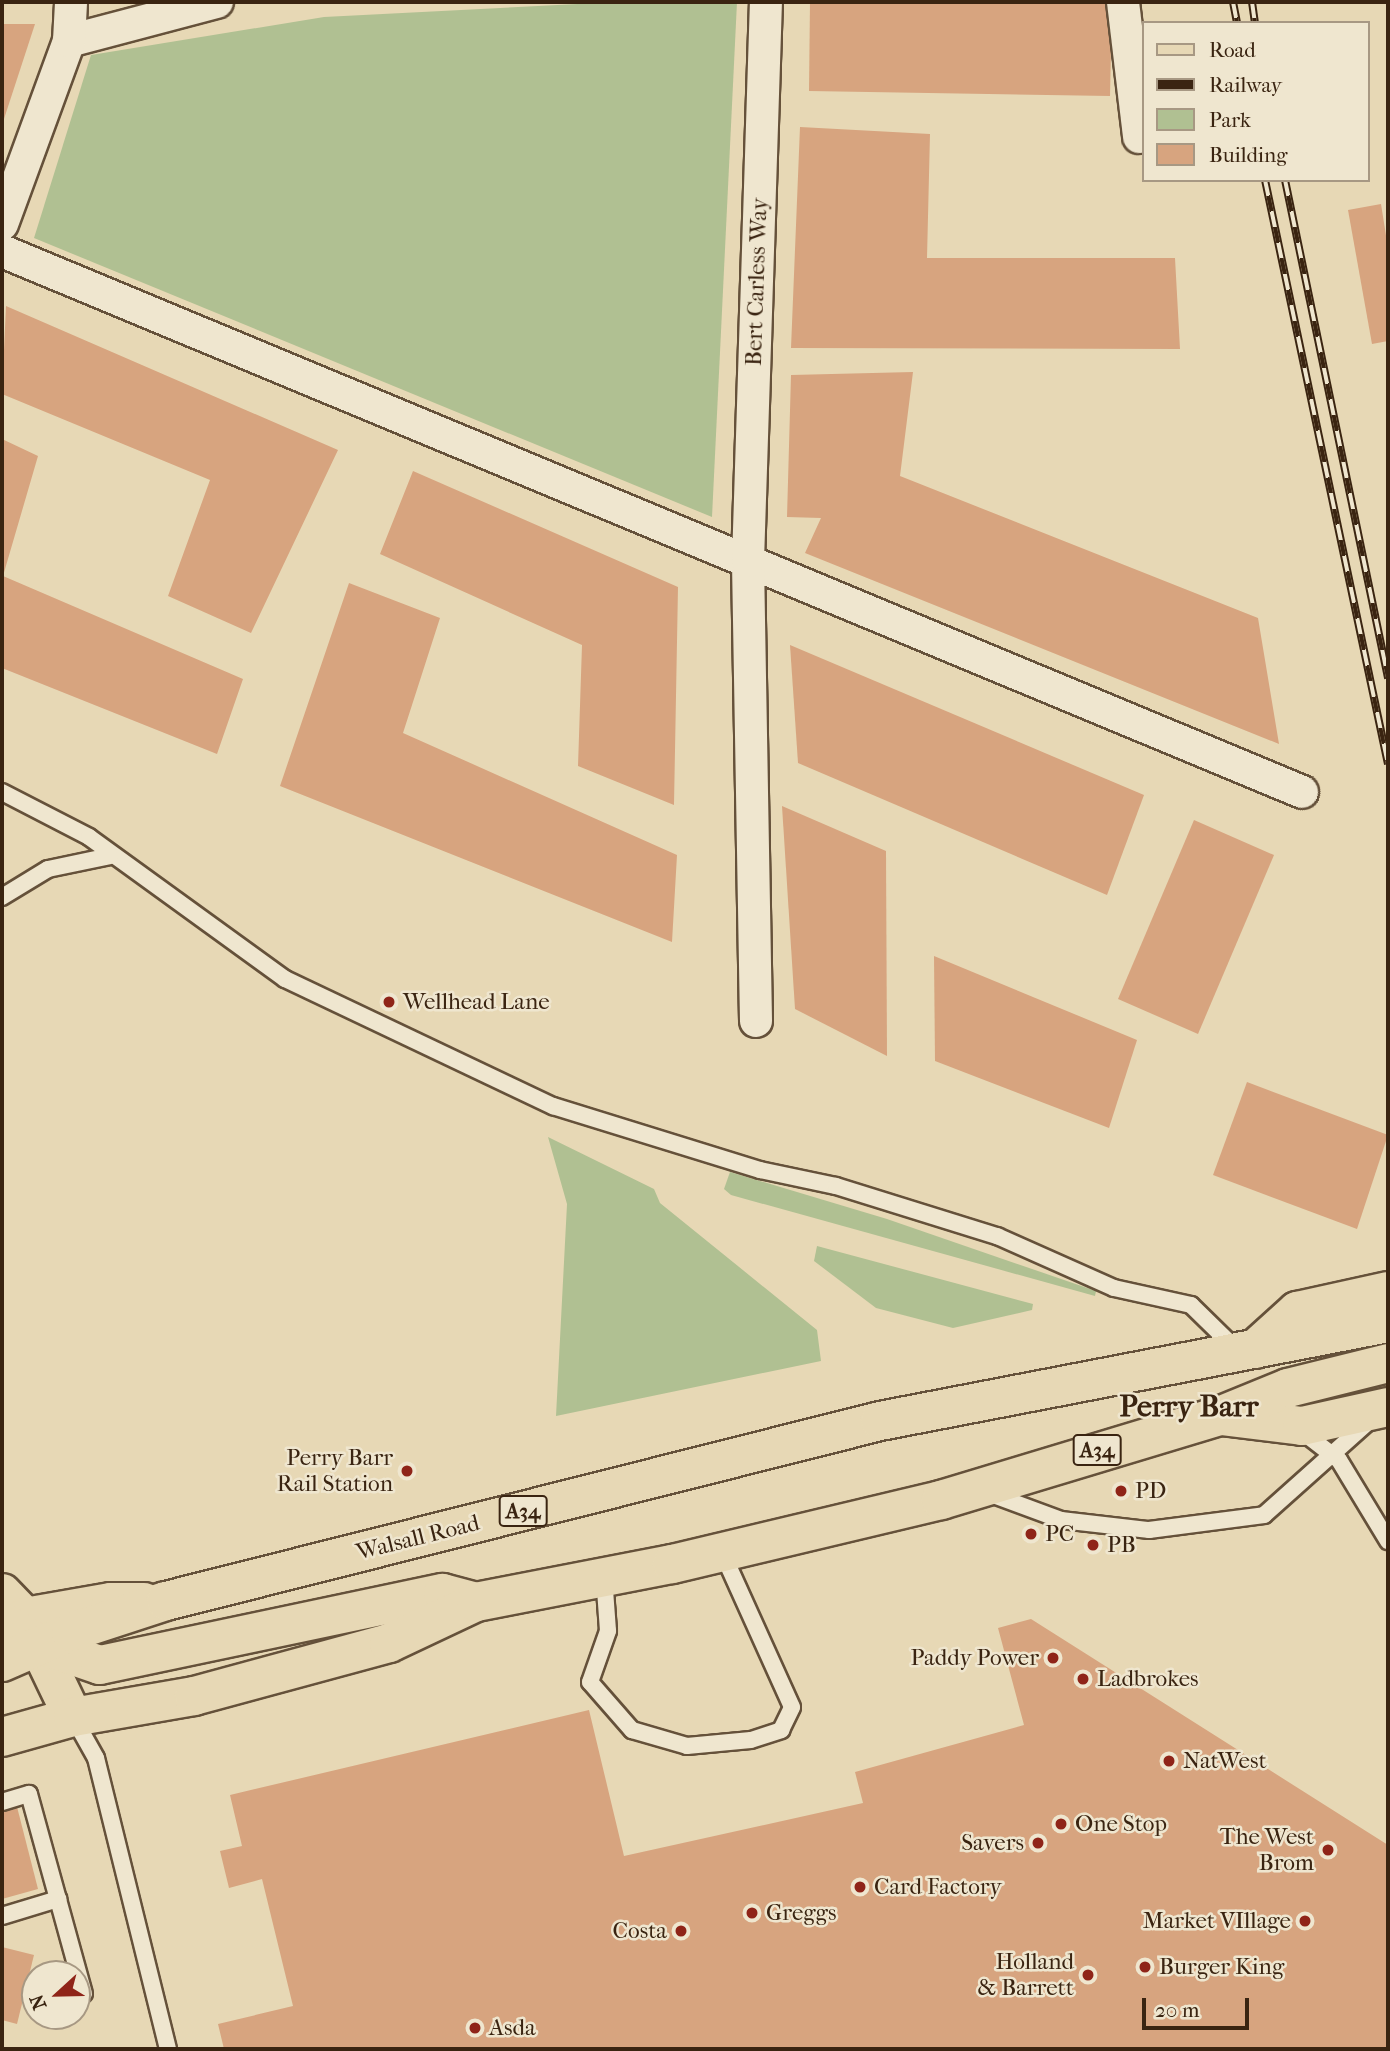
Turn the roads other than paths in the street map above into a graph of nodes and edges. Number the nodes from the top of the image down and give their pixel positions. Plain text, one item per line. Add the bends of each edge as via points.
1 (71, 2) edge
2 (218, 2) edge
3 (766, 2) edge
4 (1123, 2) edge
5 (69, 41) junction
6 (1139, 136) dead end
7 (2, 225) edge
8 (2, 251) edge
9 (748, 561) junction
10 (2, 792) edge
11 (1302, 792) dead end
12 (110, 856) junction
13 (2, 897) edge
14 (756, 1021) dead end
15 (1388, 1291) edge
16 (1388, 1323) edge
17 (1246, 1351) junction
18 (1388, 1363) edge
19 (1387, 1408) edge
20 (1219, 1416) junction
21 (1292, 1425) junction
22 (1330, 1452) junction
23 (958, 1494) junction
24 (1388, 1535) edge
25 (721, 1549) junction
26 (604, 1576) junction
27 (476, 1602) junction
28 (17, 1619) edge
29 (2, 1662) edge
30 (73, 1717) junction
31 (2, 1737) edge
32 (2, 1802) edge
33 (58, 1899) junction
34 (2, 1916) edge
35 (75, 1960) edge
36 (168, 2049) edge

1 - 5 street
2 - 5 street
3 - 9 street, Bert Carless Way
4 - 6 street
5 - 7 street
8 - 9 street
9 - 11 street
9 - 14 street, Bert Carless Way
10 - 12 lane via 89,837
12 - 13 lane via 48,869
12 - 17 lane via 285,979 553,1106 996,1236 1114,1288 1191,1305
15 - 17 main road via 1297,1311
16 - 17 main road, A34
17 - 28 main road, Walsall Road / A34 via 880,1421 166,1601
18 - 20 main road, A34 via 1288,1388
19 - 21 main road
19 - 22 lane
20 - 21 main road
20 - 23 main road, A34
21 - 22 lane
22 - 23 lane via 1264,1515 1149,1530 1061,1520
22 - 24 lane
23 - 25 main road, A34
25 - 26 main road, A34 via 672,1564
25 - 26 lane via 792,1707 781,1730 751,1740 687,1746 632,1730 590,1682 608,1631
26 - 27 main road, A34
27 - 28 main road via 443,1593 100,1665
27 - 30 main road, A34 via 389,1643 194,1696
28 - 29 main road, Walsall Road / A34
28 - 30 main road
30 - 31 main road, A34
30 - 36 lane via 96,1758
32 - 33 lane via 29,1794
33 - 34 lane
33 - 35 lane

